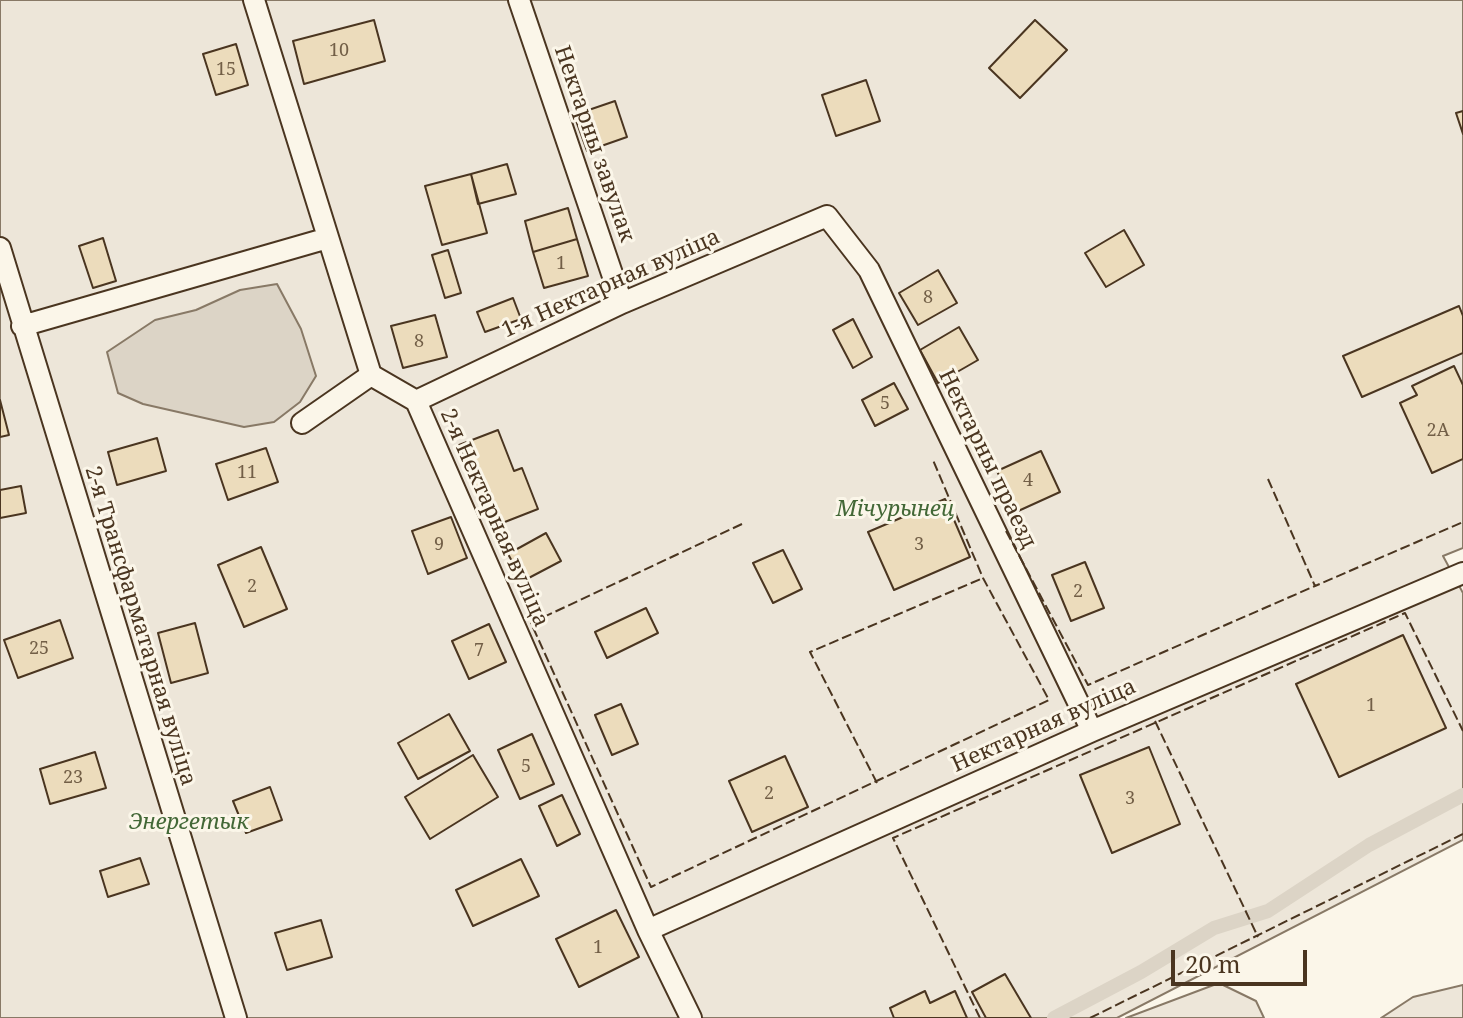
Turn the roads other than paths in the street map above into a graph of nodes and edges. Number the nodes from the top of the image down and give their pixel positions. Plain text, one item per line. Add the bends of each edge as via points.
1 (254, 0) edge
2 (519, 0) edge
3 (827, 216) joint
4 (328, 238) junction
5 (0, 248) edge
6 (622, 303) junction
7 (22, 326) junction
8 (371, 375) junction
9 (416, 401) junction
10 (302, 423) dead end
11 (1463, 573) edge
12 (1092, 731) junction
13 (648, 930) junction
14 (236, 1018) edge
15 (691, 1018) edge

1 - 4 lane
2 - 6 lane, Нектарны завулак
3 - 6 lane, 1-я Нектарная вуліца
3 - 12 lane, Нектарны праезд via 869,270
4 - 7 lane
4 - 8 lane
5 - 7 lane, 2-я Трансфарматарная вуліца
6 - 9 lane, 1-я Нектарная вуліца
7 - 14 lane, 2-я Трансфарматарная вуліца
8 - 9 lane, 2-я Нектарная вуліца
8 - 10 lane
9 - 13 lane, 2-я Нектарная вуліца
11 - 12 lane, Нектарная вуліца
12 - 13 lane, Нектарная вуліца
13 - 15 lane, 2-я Нектарная вуліца

